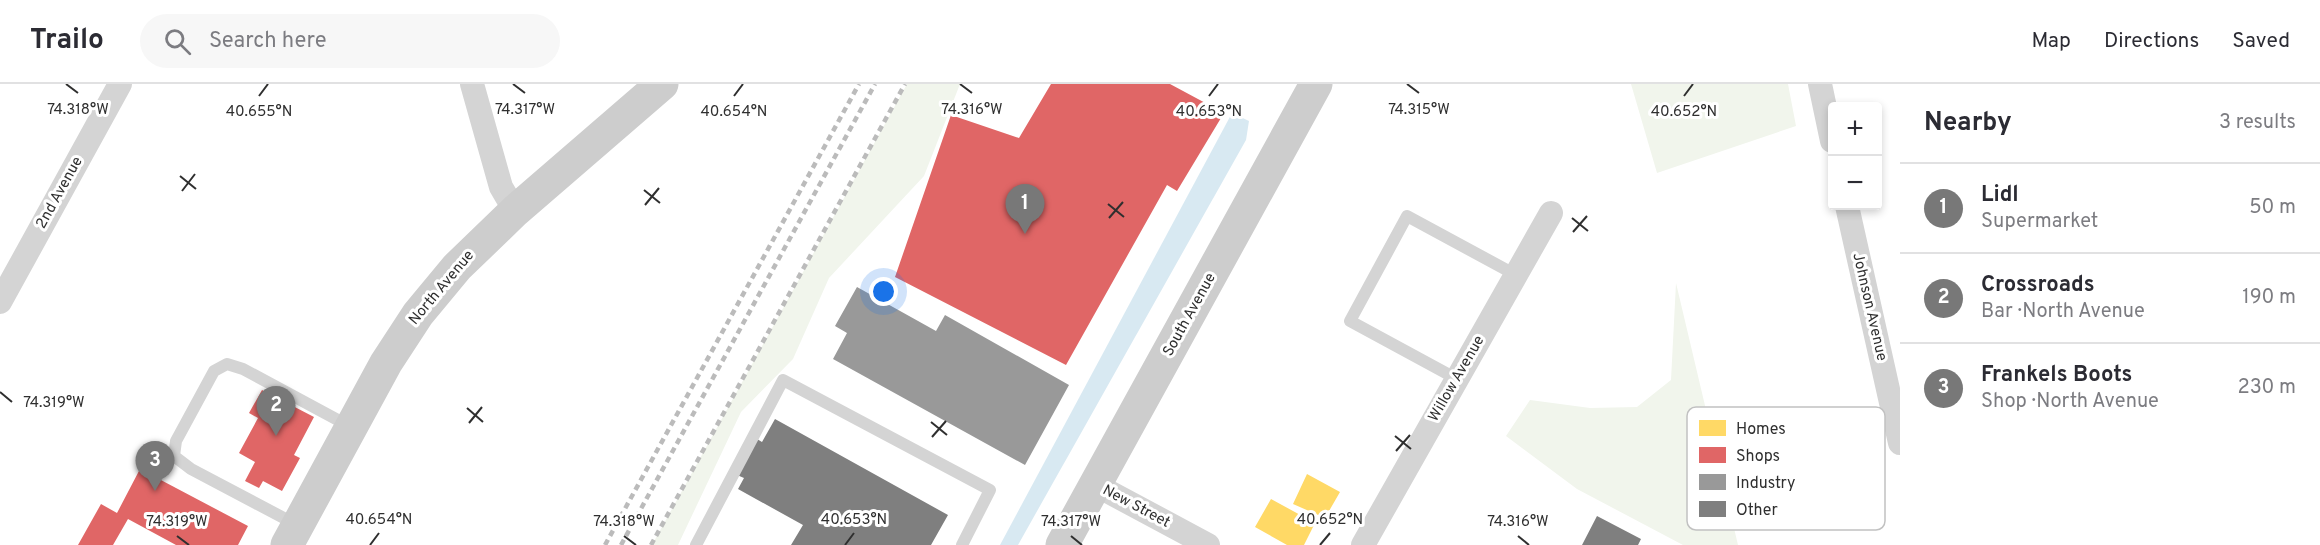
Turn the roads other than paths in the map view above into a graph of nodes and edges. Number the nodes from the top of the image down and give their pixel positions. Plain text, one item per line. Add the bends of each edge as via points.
1 (120, 84) edge
2 (472, 84) edge
3 (662, 84) edge
4 (1316, 84) edge
5 (1820, 84) edge
6 (1828, 119) edge
7 (515, 210) junction
8 (1848, 210) edge
9 (1551, 213) dead end
10 (1516, 275) junction
11 (0, 302) edge
12 (1457, 379) junction
13 (351, 428) junction
14 (1900, 443) edge
15 (1096, 485) junction
16 (293, 535) edge
17 (696, 545) edge
18 (962, 545) edge
19 (1062, 545) edge
20 (1208, 545) edge
21 (1363, 545) edge

1 - 11 street, 2nd Avenue
2 - 7 street via 501,188
3 - 7 main road, North Avenue
4 - 15 main road, South Avenue
5 - 6 street
7 - 13 main road, North Avenue via 457,267 418,314
8 - 14 street, Johnson Avenue
9 - 10 street, Willow Avenue
10 - 12 street, Willow Avenue
10 - 12 lane via 1407,216 1350,321
12 - 21 street, Willow Avenue
13 - 16 main road, North Avenue
13 - 16 lane via 227,364 214,371 176,441 174,456
15 - 19 main road, South Avenue
15 - 20 street, New Street
17 - 18 lane via 783,380 990,490

